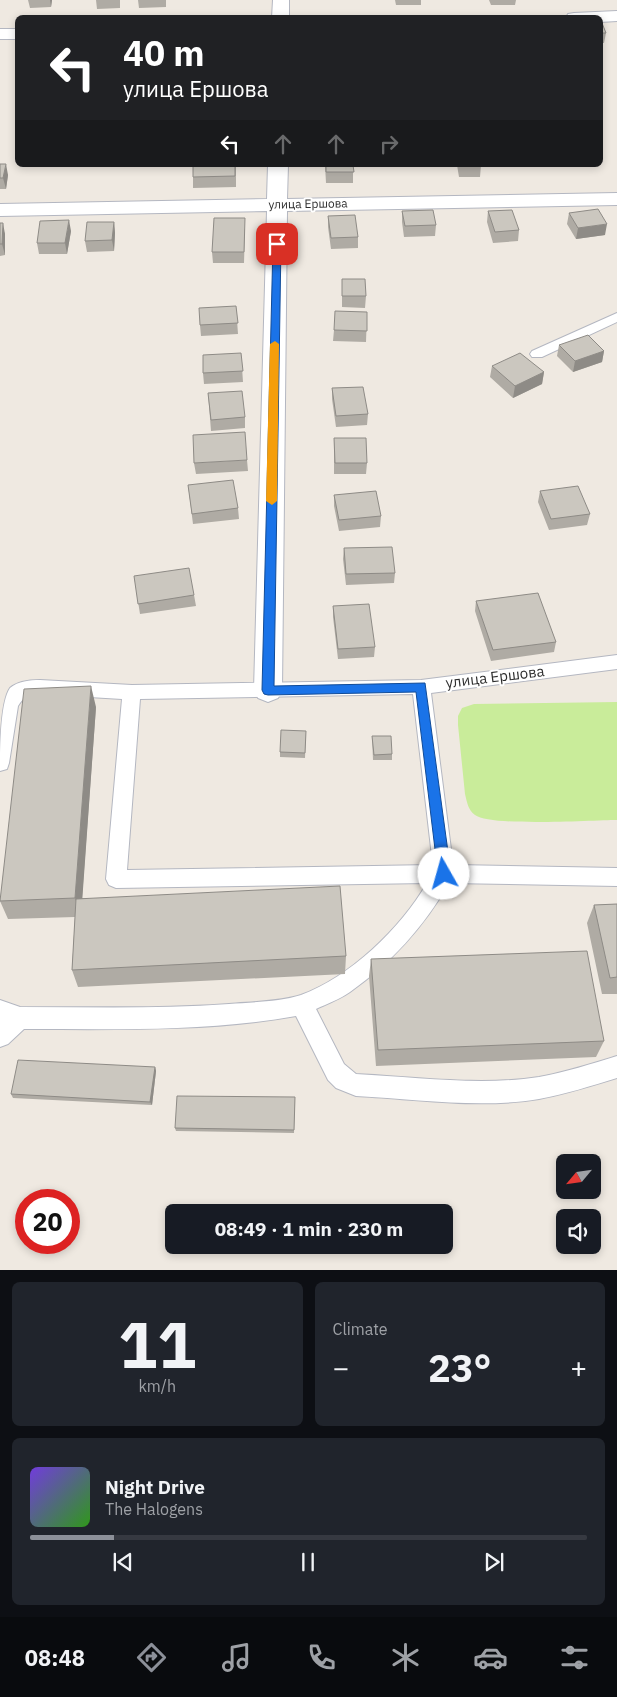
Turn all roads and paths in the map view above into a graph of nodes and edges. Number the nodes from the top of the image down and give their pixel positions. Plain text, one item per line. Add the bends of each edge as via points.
1 (281, 0) edge
2 (280, 15) edge
3 (617, 16) edge
4 (603, 17) edge
5 (0, 34) edge
6 (15, 34) edge
7 (278, 167) edge
8 (617, 198) edge
9 (278, 205) junction
10 (0, 210) edge
11 (617, 317) edge
12 (537, 354) dead end
13 (617, 662) edge
14 (421, 687) junction
15 (268, 690) junction
16 (132, 692) junction
17 (0, 763) edge
18 (444, 874) junction
19 (617, 877) edge
20 (302, 1006) junction
21 (0, 1010) edge
22 (20, 1018) junction
23 (0, 1036) edge
24 (617, 1067) edge

1 - 2 street
3 - 4 street
5 - 6 street
7 - 9 street
8 - 9 street, улица Ершова
9 - 10 street, улица Ершова
9 - 15 street
11 - 12 lane
13 - 14 lane, улица Ершова
14 - 15 lane, улица Ершова
14 - 18 lane
15 - 16 lane, улица Ершова
16 - 17 lane, улица Ершова via 40,687 16,692 9,706
16 - 18 lane via 116,879
18 - 19 lane
18 - 20 lane via 426,906 389,948 341,986
20 - 22 lane via 182,1018
20 - 24 lane via 336,1072 356,1085 486,1092 538,1088
21 - 22 lane
22 - 23 lane

